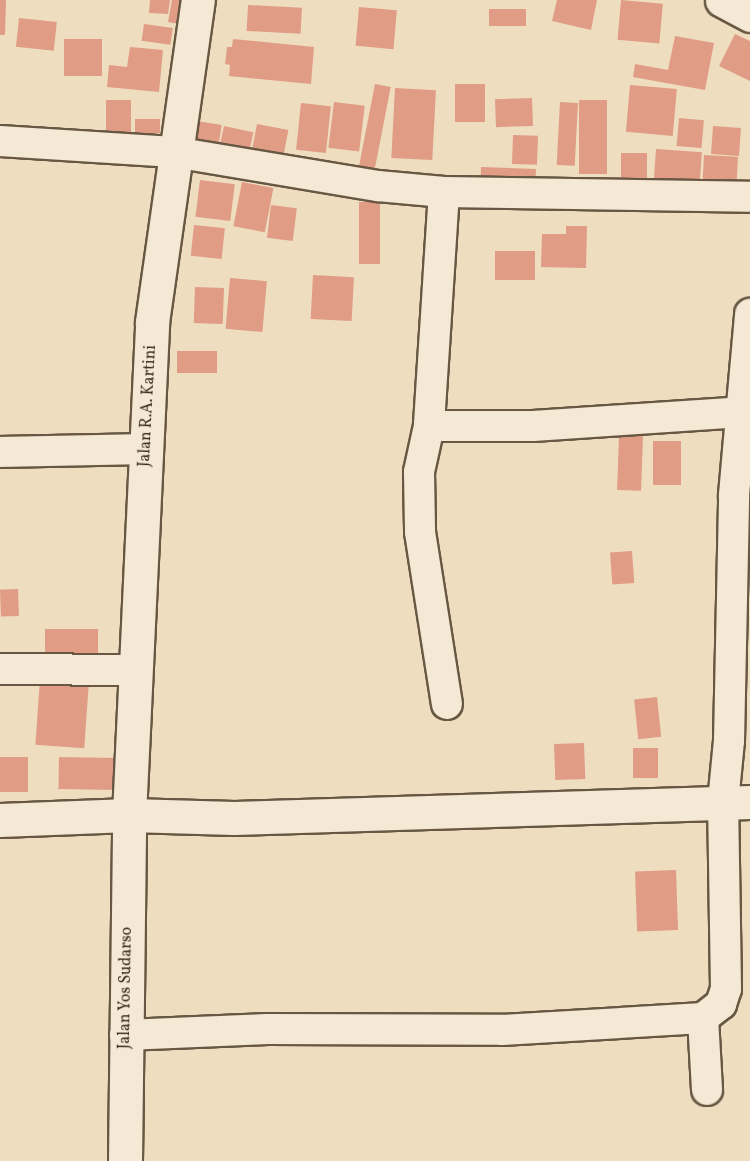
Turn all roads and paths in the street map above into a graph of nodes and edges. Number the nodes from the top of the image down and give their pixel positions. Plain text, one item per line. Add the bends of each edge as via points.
1 (198, 0) edge
2 (722, 0) edge
3 (750, 15) edge
4 (0, 141) edge
5 (174, 152) junction
6 (444, 192) junction
7 (750, 197) edge
8 (750, 314) edge
9 (742, 412) junction
10 (429, 426) junction
11 (145, 449) junction
12 (0, 452) edge
13 (0, 669) edge
14 (134, 670) junction
15 (447, 704) dead end
16 (736, 802) edge
17 (129, 815) junction
18 (0, 820) edge
19 (703, 1018) junction
20 (125, 1035) junction
21 (707, 1090) dead end
22 (125, 1161) edge

1 - 5 street, Jalan R.A. Kartini
2 - 3 street
4 - 5 street
5 - 6 street via 378,186
5 - 11 street, Jalan R.A. Kartini via 152,322
6 - 7 street
6 - 10 street
8 - 9 street
9 - 10 street via 544,425
9 - 16 street via 734,495 729,741
10 - 15 street via 419,472 420,532
11 - 12 street
11 - 14 street, Jalan R.A. Kartini
13 - 14 street
14 - 17 street, Jalan R.A. Kartini
16 - 17 street via 234,818
16 - 19 street via 726,989 721,1004
17 - 18 street
17 - 20 street, Jalan Yos Sudarso
19 - 20 street via 502,1030 268,1029
19 - 21 street
20 - 22 street, Jalan Yos Sudarso

